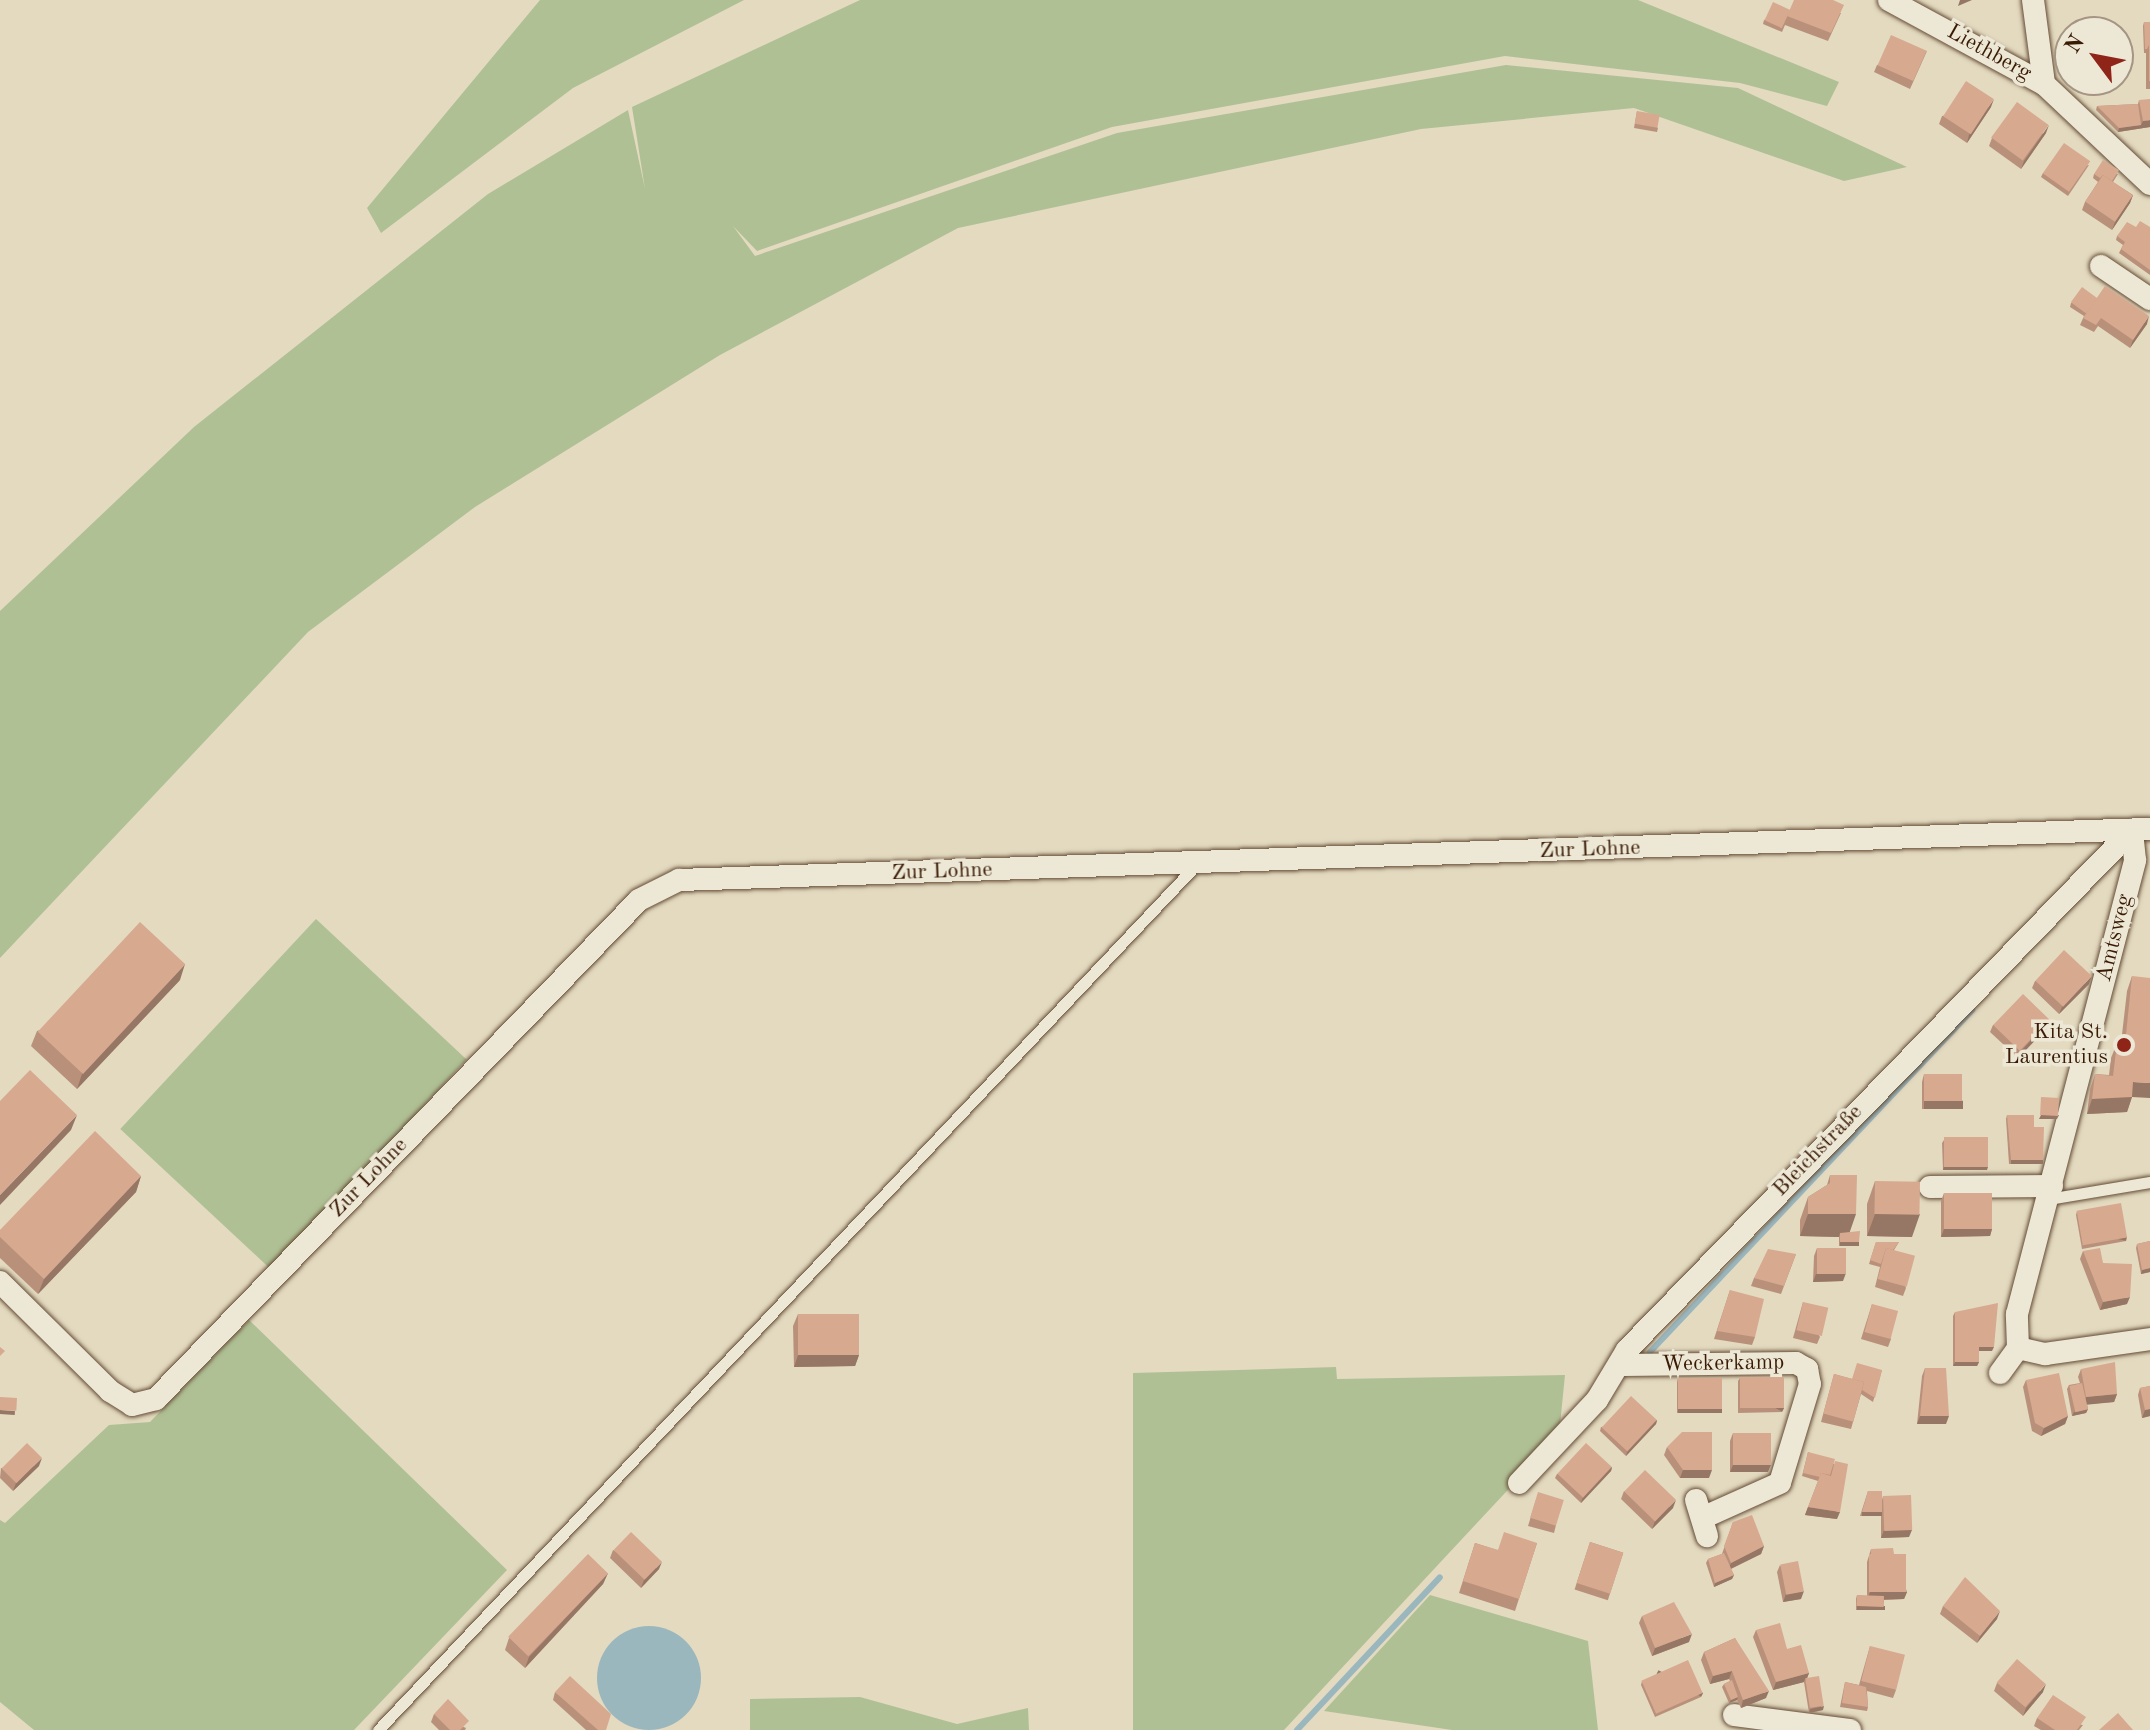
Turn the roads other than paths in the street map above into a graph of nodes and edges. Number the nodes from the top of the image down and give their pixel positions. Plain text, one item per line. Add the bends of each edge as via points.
1 (1889, 0) edge
2 (2033, 0) edge
3 (2044, 84) junction
4 (2150, 184) edge
5 (2101, 266) dead end
6 (2150, 299) edge
7 (2141, 830) edge
8 (1196, 865) junction
9 (2150, 1182) edge
10 (1930, 1187) dead end
11 (2050, 1192) junction
12 (0, 1282) edge
13 (2150, 1339) edge
14 (2018, 1348) junction
15 (1623, 1365) junction
16 (2000, 1373) dead end
17 (1519, 1483) dead end
18 (1701, 1518) dead end
19 (1734, 1715) dead end
20 (378, 1730) edge
21 (1850, 1730) edge

1 - 3 street, Liethberg
2 - 3 street
3 - 4 street, Liethberg
5 - 6 street
7 - 8 street, Zur Lohne
7 - 11 street, Amtsweg
7 - 15 street, Bleichstraße via 1627,1350
8 - 12 street, Zur Lohne via 694,880 656,890 156,1399 132,1405 110,1391
8 - 20 lane
9 - 11 lane
10 - 11 street
11 - 14 street, Amtsweg via 2017,1314
13 - 14 street via 2045,1354
14 - 16 street
15 - 17 street, Bleichstraße
15 - 18 street, Weckerkamp via 1796,1363 1807,1369 1801,1426 1780,1483
19 - 21 street

